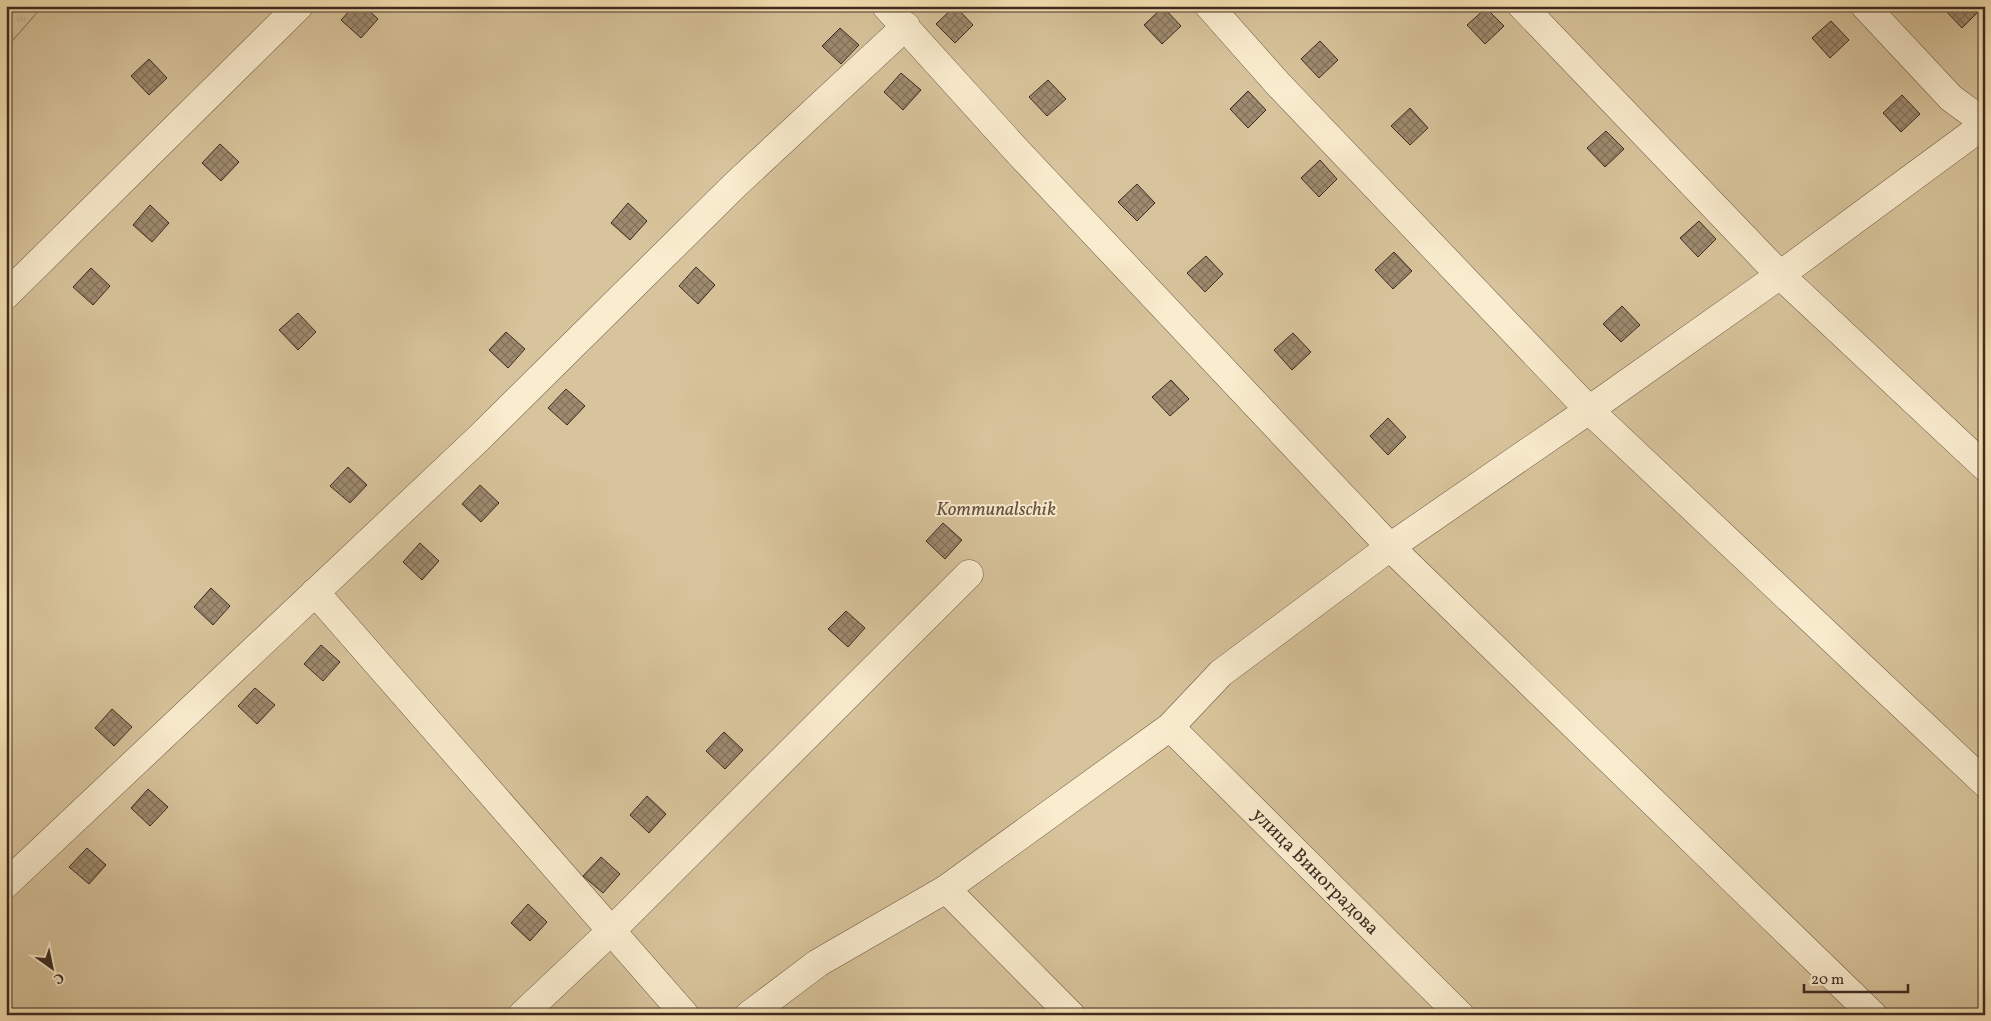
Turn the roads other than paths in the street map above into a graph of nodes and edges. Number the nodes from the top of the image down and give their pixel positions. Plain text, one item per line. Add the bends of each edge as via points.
1 (298, 6) edge
2 (886, 6) edge
3 (1209, 6) edge
4 (1522, 6) edge
5 (1865, 6) edge
6 (906, 26) junction
7 (1985, 124) edge
8 (1780, 275) junction
9 (6, 295) edge
10 (1589, 410) junction
11 (1985, 467) edge
12 (1390, 547) junction
13 (969, 574) dead end
14 (315, 592) junction
15 (1170, 728) junction
16 (1985, 783) edge
17 (6, 884) edge
18 (946, 889) junction
19 (611, 932) junction
20 (522, 1015) edge
21 (686, 1015) edge
22 (750, 1015) edge
23 (1071, 1015) edge
24 (1460, 1015) edge
25 (1873, 1015) edge

1 - 9 street
2 - 6 street
3 - 10 street via 1279,85
4 - 8 street
5 - 7 street via 1951,98
6 - 12 street via 1025,159
6 - 14 street via 735,185 478,439
7 - 8 street
8 - 10 street
8 - 11 street
10 - 12 street
10 - 16 street
12 - 15 street via 1221,673
12 - 25 street
13 - 19 street
14 - 17 street
14 - 19 street
15 - 18 street
15 - 24 street, улица Виноградова
18 - 22 street via 818,964
18 - 23 street
19 - 20 street
19 - 21 street

